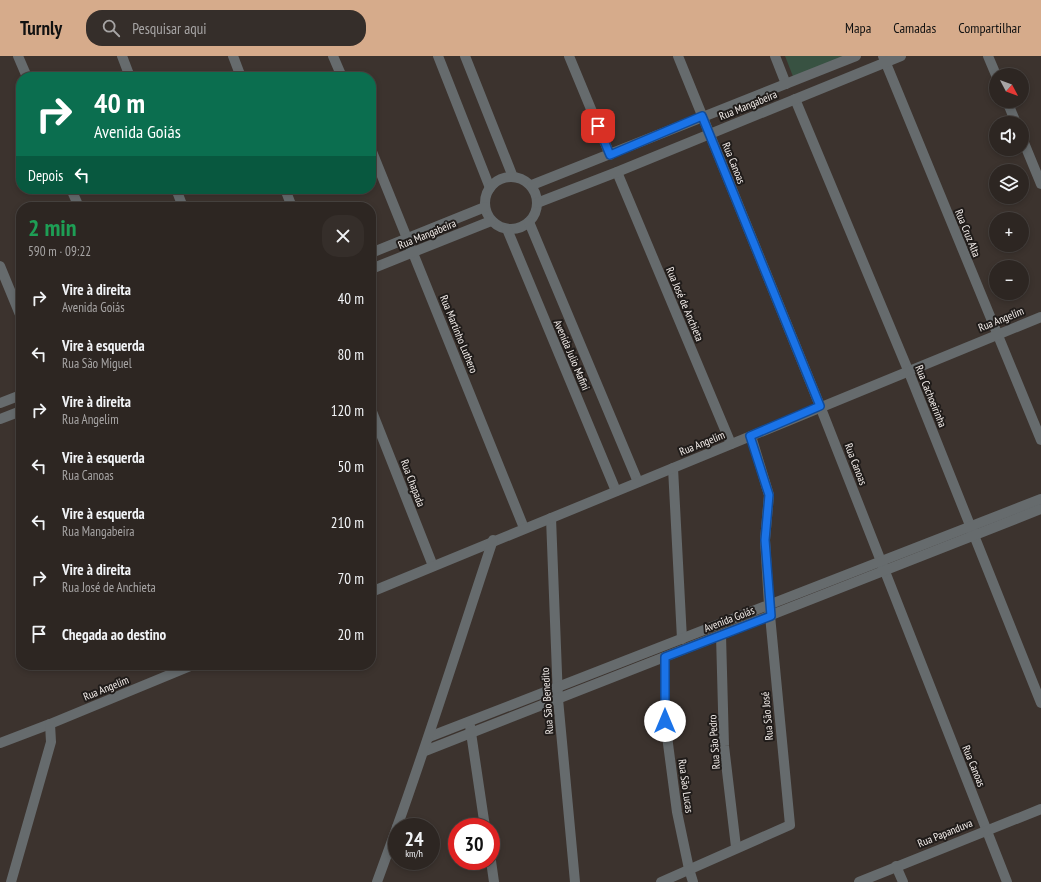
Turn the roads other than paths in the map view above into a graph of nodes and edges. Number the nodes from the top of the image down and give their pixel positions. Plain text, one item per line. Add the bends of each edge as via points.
1 (18, 56) edge
2 (122, 56) edge
3 (233, 56) edge
4 (333, 56) edge
5 (438, 56) edge
6 (465, 56) edge
7 (569, 56) edge
8 (678, 56) edge
9 (776, 56) edge
10 (856, 56) edge
11 (901, 56) edge
12 (988, 56) edge
13 (885, 59) edge
14 (993, 68) edge
15 (25, 72) edge
16 (128, 72) edge
17 (239, 72) edge
18 (340, 72) edge
19 (786, 84) junction
20 (795, 99) junction
21 (702, 116) junction
22 (709, 133) junction
23 (610, 155) junction
24 (1029, 155) edge
25 (376, 161) edge
26 (617, 172) junction
27 (513, 177) junction
28 (1041, 184) edge
29 (532, 185) junction
30 (490, 188) junction
31 (537, 203) junction
32 (485, 207) junction
33 (491, 221) junction
34 (529, 222) junction
35 (507, 230) junction
36 (407, 238) junction
37 (376, 251) edge
38 (413, 252) junction
39 (0, 266) edge
40 (376, 268) edge
41 (16, 305) edge
42 (1041, 317) edge
43 (996, 334) junction
44 (908, 370) junction
45 (16, 397) edge
46 (0, 403) edge
47 (820, 406) junction
48 (16, 413) edge
49 (0, 419) edge
50 (376, 422) edge
51 (750, 436) junction
52 (1041, 440) edge
53 (731, 444) junction
54 (673, 468) junction
55 (638, 482) junction
56 (616, 491) junction
57 (1041, 499) edge
58 (1041, 509) edge
59 (551, 518) junction
60 (524, 528) junction
61 (972, 532) junction
62 (494, 540) junction
63 (433, 566) junction
64 (882, 567) junction
65 (376, 590) edge
66 (769, 605) junction
67 (771, 616) junction
68 (721, 635) junction
69 (682, 639) junction
70 (665, 657) junction
71 (181, 670) edge
72 (557, 688) junction
73 (558, 699) junction
74 (1041, 703) edge
75 (469, 722) junction
76 (50, 724) junction
77 (471, 733) junction
78 (429, 737) junction
79 (0, 743) edge
80 (425, 751) junction
81 (1041, 808) edge
82 (400, 818) edge
83 (484, 818) edge
84 (986, 830) junction
85 (736, 847) junction
86 (388, 852) edge
87 (896, 866) junction
88 (689, 869) junction
89 (492, 870) edge
90 (11, 882) edge
91 (377, 882) edge
92 (494, 882) edge
93 (575, 882) edge
94 (661, 882) edge
95 (693, 882) edge
96 (859, 882) edge
97 (903, 882) edge
98 (1007, 882) edge

1 - 15 street
2 - 16 street
3 - 17 street
4 - 18 street
5 - 30 street
6 - 27 street
7 - 23 street
8 - 21 street, Rua Canoas
9 - 19 street
10 - 19 street, Rua Mangabeira
11 - 13 street, Rua Mangabeira
12 - 14 street
13 - 20 street, Rua Mangabeira
13 - 43 street, Rua Cruz Alta
19 - 21 street, Rua Mangabeira
20 - 22 street, Rua Mangabeira
20 - 44 street, Rua Cachoeirinha
21 - 22 street, Rua Canoas
21 - 23 street, Rua Mangabeira
22 - 26 street, Rua Mangabeira
22 - 47 street, Rua Canoas
23 - 29 street, Rua Mangabeira
24 - 28 street
25 - 36 street, Rua Martinho Luthero
26 - 31 street, Rua Mangabeira
26 - 53 street, Rua José de Anchieta
27 - 29 street
27 - 30 street via 504,178
29 - 31 street
30 - 32 street
31 - 34 street via 535,213
32 - 33 street
32 - 36 street, Rua Mangabeira
33 - 35 street
33 - 38 street, Rua Mangabeira
34 - 35 street via 515,230
34 - 55 street, Avenida Julio Mafini
35 - 56 street, Avenida Julio Mafini
36 - 37 street, Rua Mangabeira
36 - 38 street, Rua Martinho Luthero
38 - 40 street, Rua Mangabeira
38 - 60 street, Rua Martinho Luthero
39 - 41 street
42 - 43 street, Rua Angelim
43 - 44 street, Rua Angelim
43 - 52 street, Rua Cruz Alta
44 - 47 street, Rua Angelim
44 - 61 street, Rua Cachoeirinha
45 - 46 street
47 - 51 street, Rua Angelim
47 - 64 street, Rua Canoas
48 - 49 street
50 - 63 street, Rua Chapada
51 - 53 street, Rua Angelim
51 - 66 street, Rua São José via 769,495 765,540
53 - 54 street, Rua Angelim
54 - 55 street, Rua Angelim
54 - 69 street
55 - 56 street, Rua Angelim
56 - 59 street, Rua Angelim
57 - 61 street, Avenida Goiás
58 - 61 street, Avenida Goiás
59 - 60 street, Rua Angelim
59 - 72 street, Rua São Benedito
60 - 62 street, Rua Angelim
61 - 64 street, Avenida Goiás
61 - 74 street, Rua Cachoeirinha
62 - 63 street, Rua Angelim
62 - 78 street
63 - 65 street, Rua Angelim
64 - 66 street, Avenida Goiás
64 - 67 street, Avenida Goiás
64 - 84 street, Rua Canoas
66 - 67 street, Rua São José
66 - 69 street, Avenida Goiás
67 - 68 street, Avenida Goiás
67 - 85 street, Rua São José via 790,825
68 - 70 street, Avenida Goiás
68 - 85 street, Rua São Pedro via 724,746
69 - 72 street, Avenida Goiás
70 - 73 street, Avenida Goiás
70 - 88 street, Rua São Lucas via 665,721 677,812
71 - 76 street, Rua Angelim
72 - 73 street, Rua São Benedito
72 - 75 street, Avenida Goiás
73 - 77 street, Avenida Goiás
73 - 93 street, Rua São Benedito
75 - 77 street
75 - 78 street, Avenida Goiás
76 - 79 street, Rua Angelim
76 - 90 street via 51,742
77 - 80 street, Avenida Goiás
77 - 83 street
78 - 80 street
80 - 82 street
81 - 84 street, Rua Papanduva
84 - 87 street, Rua Papanduva
84 - 98 street, Rua Canoas
85 - 88 street
86 - 91 street
87 - 96 street, Rua Papanduva
87 - 97 street
88 - 94 street
88 - 95 street, Rua São Lucas
89 - 92 street

